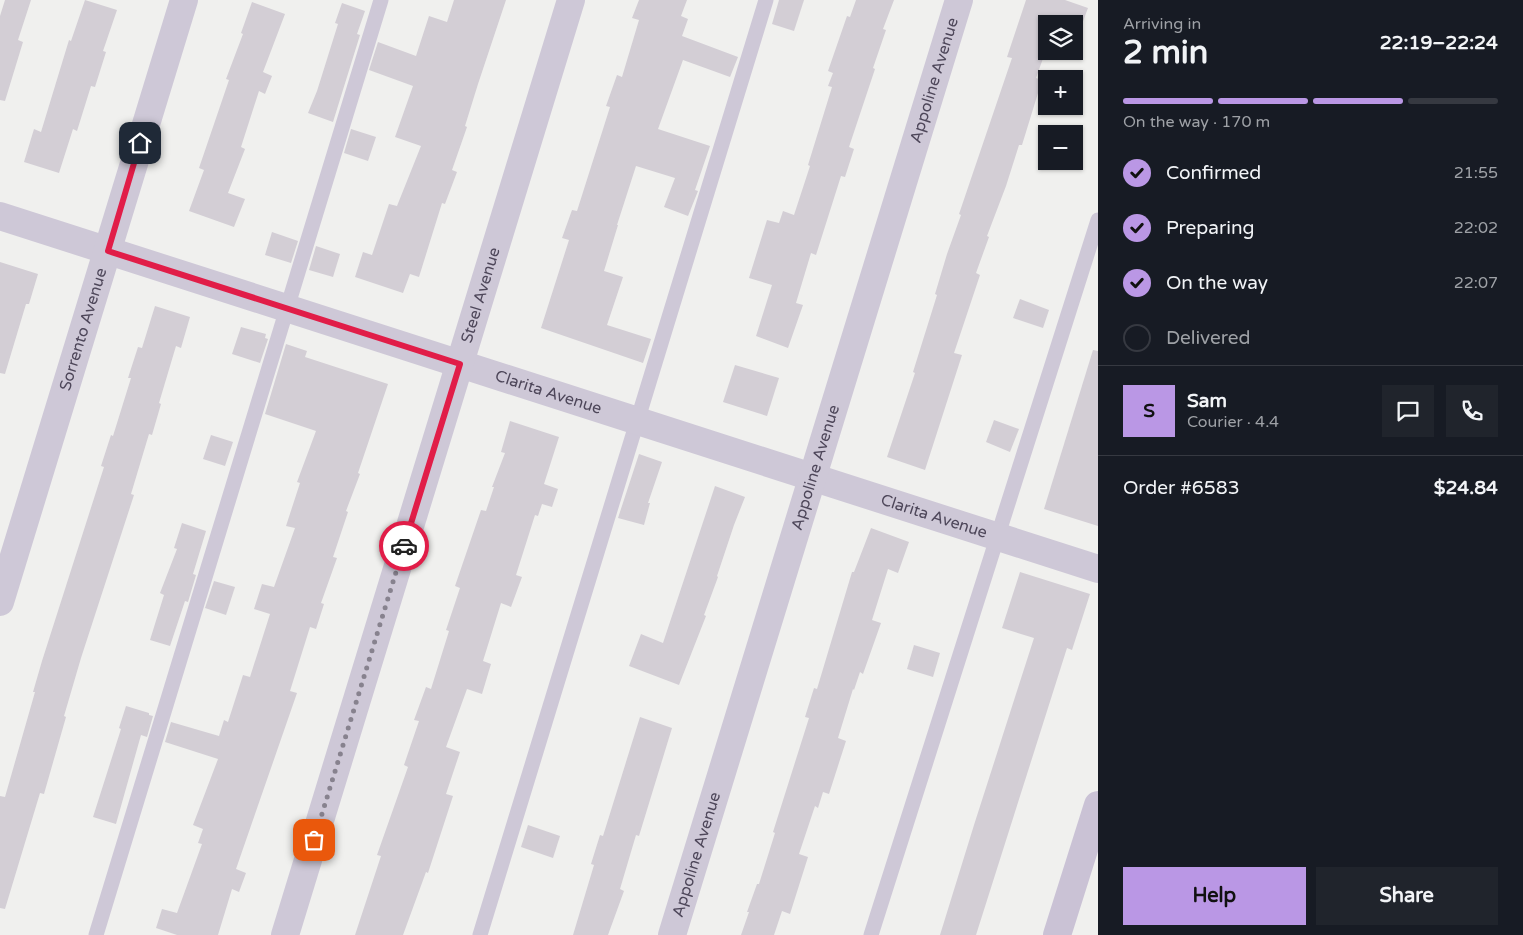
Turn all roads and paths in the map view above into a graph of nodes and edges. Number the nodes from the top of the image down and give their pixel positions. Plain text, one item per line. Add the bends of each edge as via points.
1 (184, 0) edge
2 (381, 0) edge
3 (571, 0) edge
4 (766, 0) edge
5 (959, 0) edge
6 (0, 216) edge
7 (1098, 220) edge
8 (108, 251) junction
9 (287, 308) junction
10 (460, 364) junction
11 (637, 421) junction
12 (813, 478) junction
13 (998, 536) junction
14 (1098, 569) edge
15 (0, 602) edge
16 (1098, 804) edge
17 (96, 935) edge
18 (285, 935) edge
19 (480, 935) edge
20 (672, 935) edge
21 (871, 935) edge
22 (1057, 935) edge

1 - 8 street, Sorrento Avenue
2 - 9 lane
3 - 10 street, Steel Avenue
4 - 11 lane
5 - 12 street, Appoline Avenue
6 - 8 street, Clarita Avenue
7 - 13 lane
8 - 9 street, Clarita Avenue
8 - 15 street, Sorrento Avenue
9 - 10 street, Clarita Avenue
9 - 17 lane
10 - 11 street, Clarita Avenue
10 - 18 street, Steel Avenue
11 - 12 street, Clarita Avenue
11 - 19 lane
12 - 13 street, Clarita Avenue
12 - 20 street, Appoline Avenue
13 - 14 street, Clarita Avenue
13 - 21 lane
16 - 22 street

